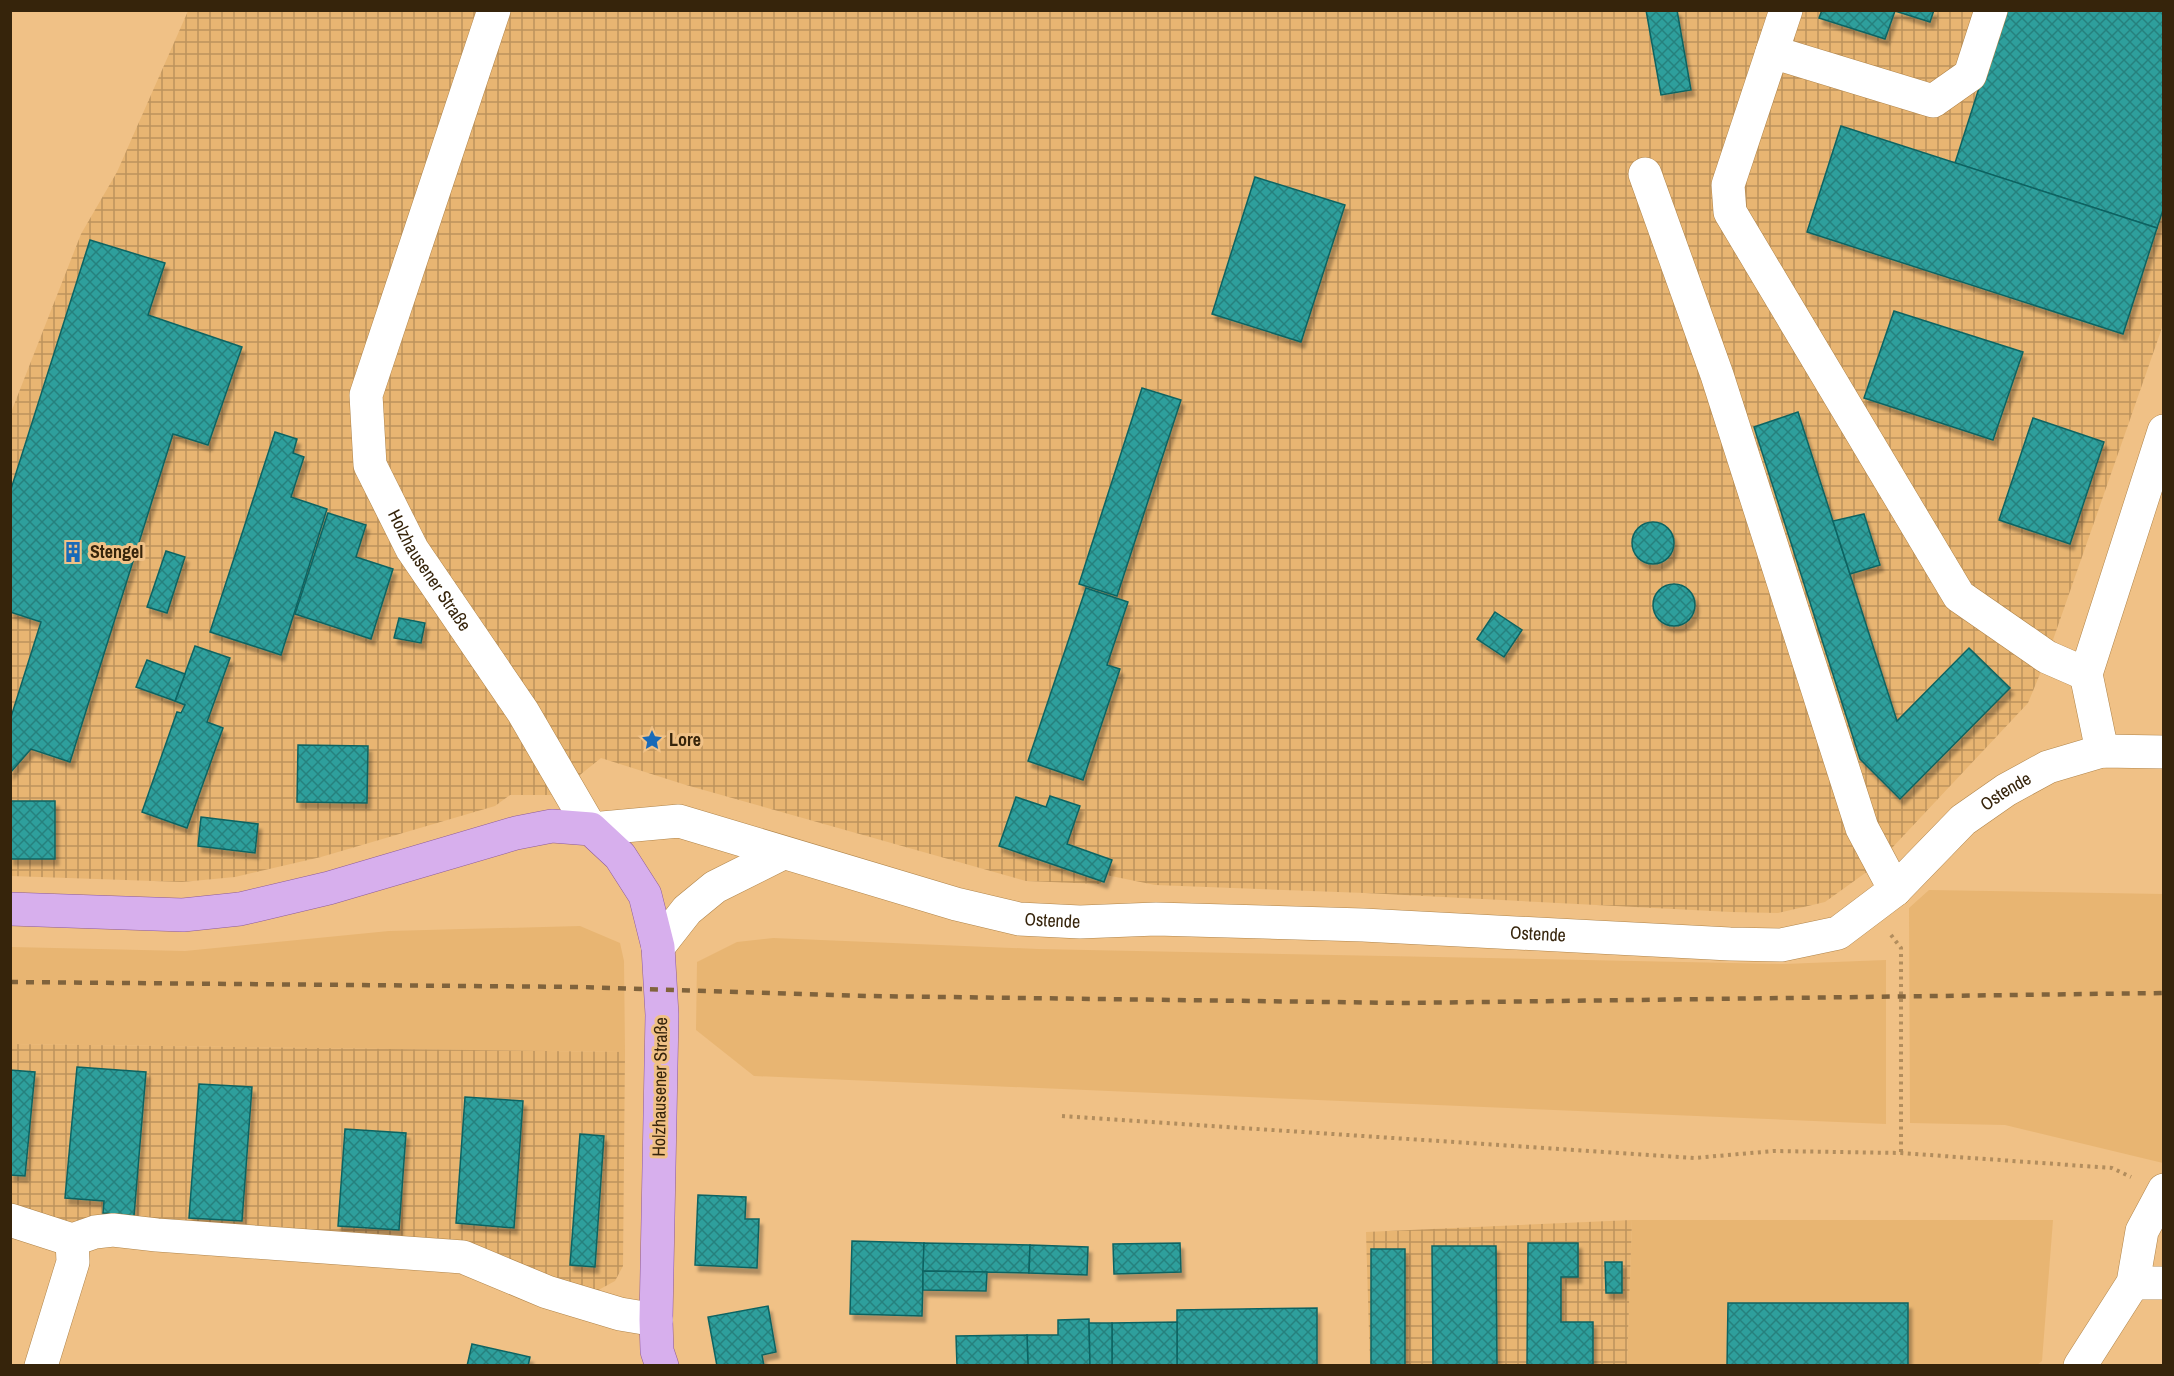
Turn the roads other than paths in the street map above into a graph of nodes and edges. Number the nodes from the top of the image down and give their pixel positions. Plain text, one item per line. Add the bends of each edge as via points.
1 (494, 10) edge
2 (1786, 10) edge
3 (1991, 10) edge
4 (1772, 52) junction
5 (1645, 174) dead end
6 (2163, 430) edge
7 (2085, 674) junction
8 (2102, 751) junction
9 (2163, 752) edge
10 (591, 829) junction
11 (783, 854) junction
12 (1895, 890) junction
13 (10, 909) edge
14 (658, 946) junction
15 (2162, 1190) edge
16 (10, 1220) edge
17 (72, 1240) junction
18 (2148, 1283) edge
19 (656, 1320) junction
20 (41, 1365) edge
21 (662, 1365) edge
22 (2080, 1365) edge

1 - 10 street, Holzhausener Straße via 366,395 370,465 412,549 523,712
2 - 4 street
3 - 4 street via 1970,75 1933,101
4 - 7 street via 1728,185 1730,212 1959,596 2047,657
5 - 12 street via 1717,375 1862,828
6 - 7 street
7 - 8 street
8 - 9 street, Ostende
8 - 12 street, Ostende via 2048,767 2006,790 1963,820
10 - 11 street, Ostende via 679,821
10 - 13 main road via 552,826 516,833 329,888 240,909 183,915
10 - 14 main road, Holzhausener Straße via 620,856 645,895
11 - 12 street, Ostende via 1019,919 1352,925 1730,945 1781,945 1838,933
11 - 14 street via 715,887 687,910
14 - 19 main road, Holzhausener Straße via 662,1015
15 - 18 street via 2142,1230
16 - 17 street
17 - 19 street via 113,1230 463,1257 547,1292 620,1314
17 - 20 street via 73,1262
18 - 22 street
19 - 21 main road, Holzhausener Straße via 657,1351

